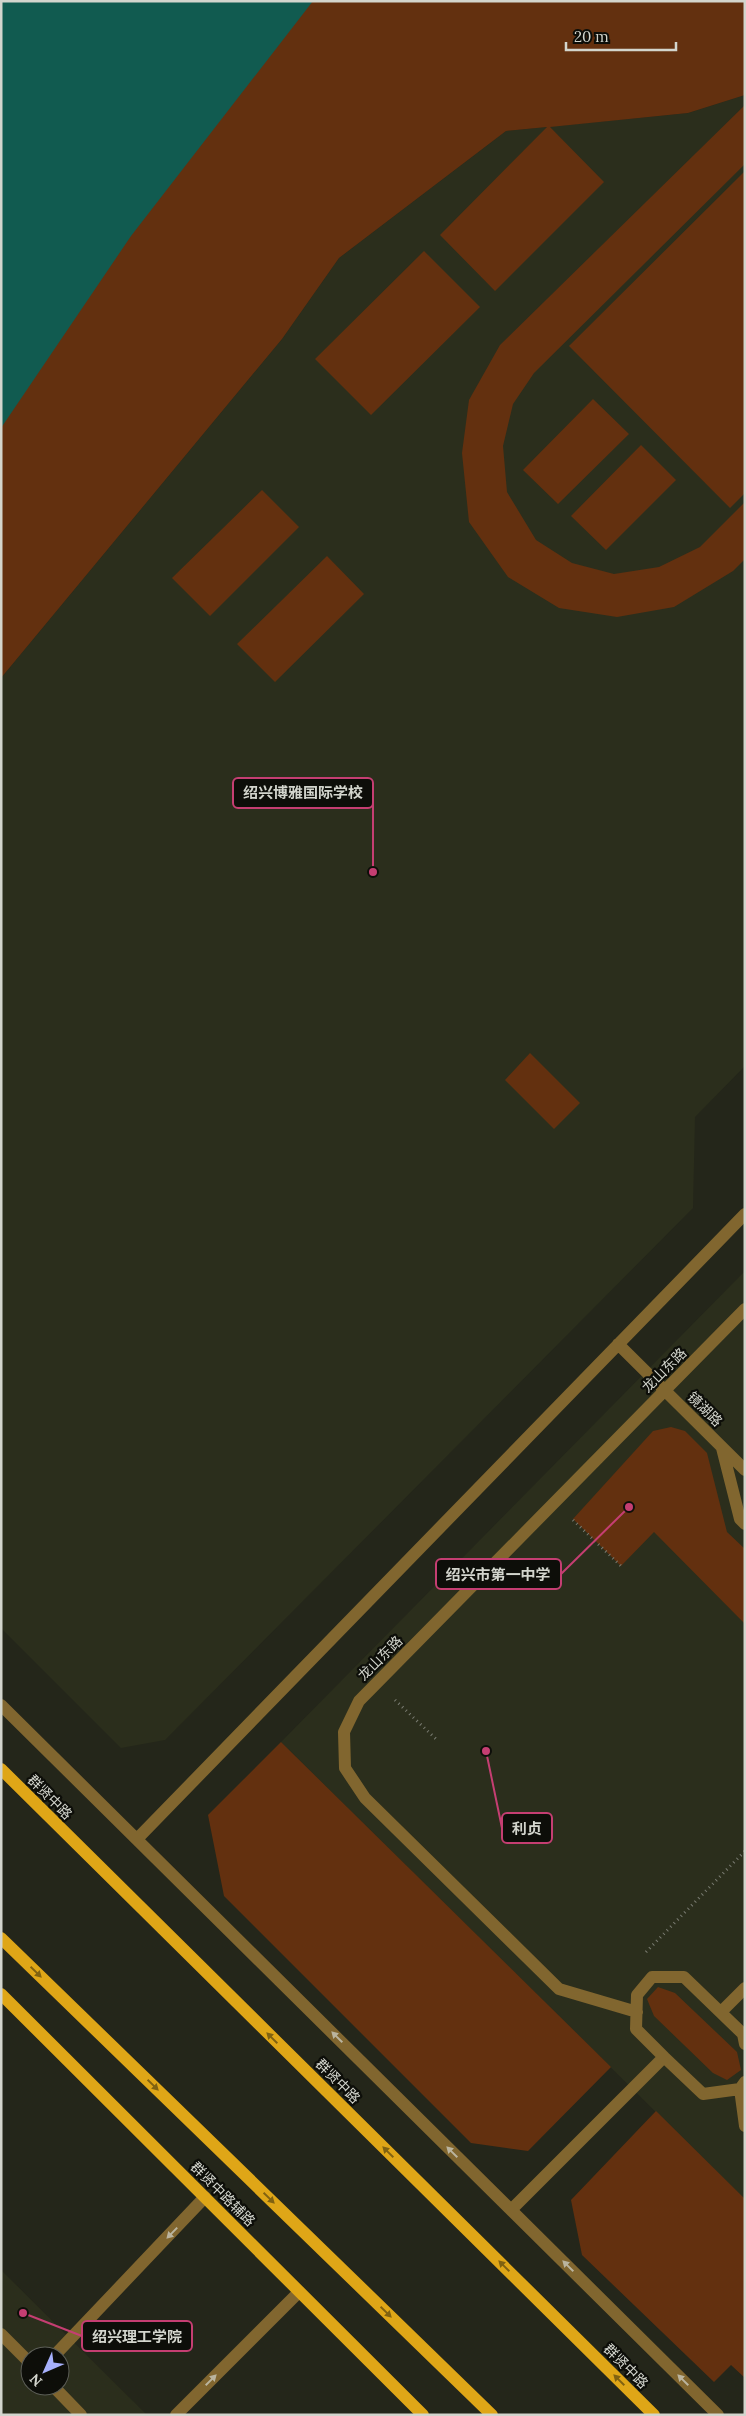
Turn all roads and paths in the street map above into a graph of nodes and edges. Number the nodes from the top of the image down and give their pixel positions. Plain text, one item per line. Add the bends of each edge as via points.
1 (745, 1214) edge
2 (745, 1309) edge
3 (618, 1344) junction
4 (665, 1390) junction
5 (722, 1447) junction
6 (745, 1470) edge
7 (554, 1502) junction
8 (745, 1524) edge
9 (621, 1566) dead end
10 (378, 1682) junction
11 (1, 1705) edge
12 (436, 1740) dead end
13 (1, 1770) edge
14 (137, 1839) junction
15 (745, 1851) edge
16 (1, 1938) edge
17 (639, 1959) dead end
18 (745, 1988) edge
19 (1, 1994) edge
20 (637, 2012) junction
21 (721, 2012) junction
22 (745, 2044) edge
23 (664, 2057) junction
24 (742, 2086) edge
25 (745, 2126) edge
26 (205, 2197) junction
27 (511, 2210) junction
28 (299, 2292) junction
29 (1, 2334) edge
30 (63, 2346) edge
31 (20, 2353) edge
32 (63, 2396) edge
33 (81, 2415) edge
34 (176, 2415) edge
35 (423, 2415) edge
36 (492, 2415) edge
37 (654, 2415) edge
38 (718, 2415) edge

1 - 3 street
2 - 4 street, 龙山东路
3 - 4 street, 镜湖路
3 - 14 street
4 - 5 street, 镜湖路
4 - 7 street, 龙山东路
5 - 6 street, 镜湖路
5 - 8 street via 740,1519
7 - 9 path
7 - 10 street, 龙山东路
10 - 12 path
10 - 20 street, 龙山东路 via 359,1701 344,1732 345,1768 365,1798 559,1989
11 - 14 street
37 -> 13 main road, 群贤中路
27 -> 14 street
15 - 17 path
16 -> 36 main road
18 - 21 street
19 - 26 main road, 群贤中路辅路
20 - 21 street via 637,1995 652,1977 684,1977
20 - 23 street via 636,2028
21 - 22 street via 743,2034
23 - 24 street via 703,2094
23 - 27 street
24 - 25 street
26 - 28 main road, 群贤中路辅路
26 -> 30 street
38 -> 27 street
34 -> 28 street
28 - 35 main road, 群贤中路辅路
29 - 31 street
32 - 33 street

